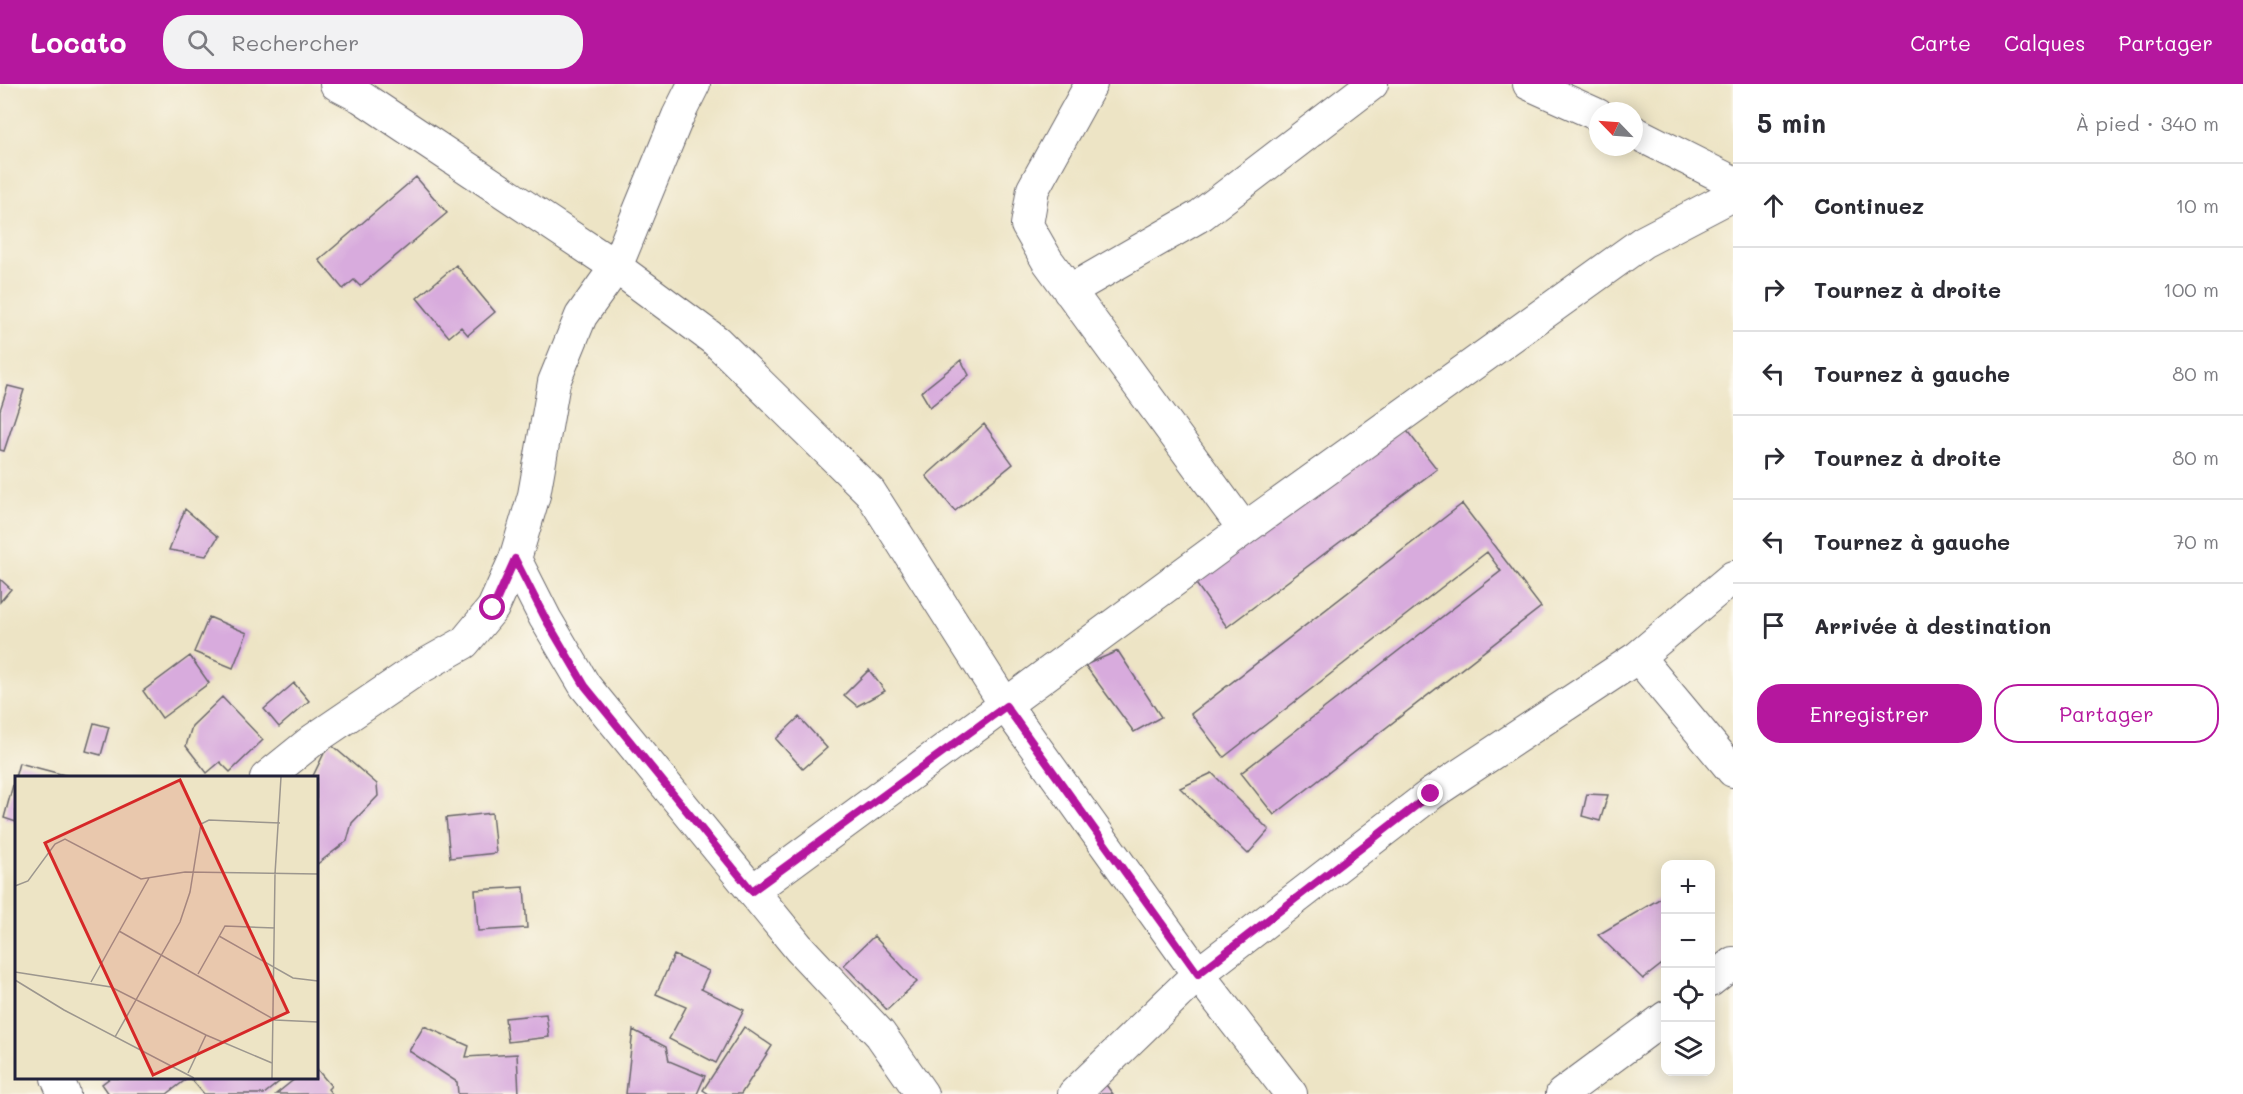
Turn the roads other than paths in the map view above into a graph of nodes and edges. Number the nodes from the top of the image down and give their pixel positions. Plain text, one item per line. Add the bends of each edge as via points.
1 (336, 84) edge
2 (694, 84) edge
3 (1091, 84) edge
4 (1372, 84) edge
5 (1529, 84) edge
6 (1589, 111) edge
7 (1643, 137) edge
8 (1733, 182) edge
9 (1733, 195) edge
10 (616, 267) junction
11 (1069, 291) junction
12 (1244, 529) junction
13 (515, 559) junction
14 (1733, 577) edge
15 (1638, 657) junction
16 (1006, 706) junction
17 (1733, 771) edge
18 (267, 776) edge
19 (752, 891) junction
20 (1733, 963) edge
21 (1198, 974) junction
22 (1715, 977) edge
23 (1661, 1020) edge
24 (58, 1079) edge
25 (64, 1094) edge
26 (922, 1094) edge
27 (1074, 1094) edge
28 (1291, 1094) edge
29 (1562, 1094) edge

1 - 10 street
2 - 10 street
3 - 11 street via 1033,189 1027,225
4 - 11 street via 1201,215
5 - 6 street
7 - 8 street
9 - 12 street via 1643,242
10 - 13 street via 581,316 554,382 534,495
10 - 16 street via 716,341 870,492
11 - 12 street
12 - 16 street
13 - 18 street via 493,608 464,643 416,670
13 - 19 street via 585,686
14 - 15 street
15 - 17 street
15 - 21 street via 1431,794
16 - 19 street
16 - 21 street
19 - 26 street via 880,1034
20 - 22 street
21 - 27 street
21 - 28 street
23 - 29 street
24 - 25 street

